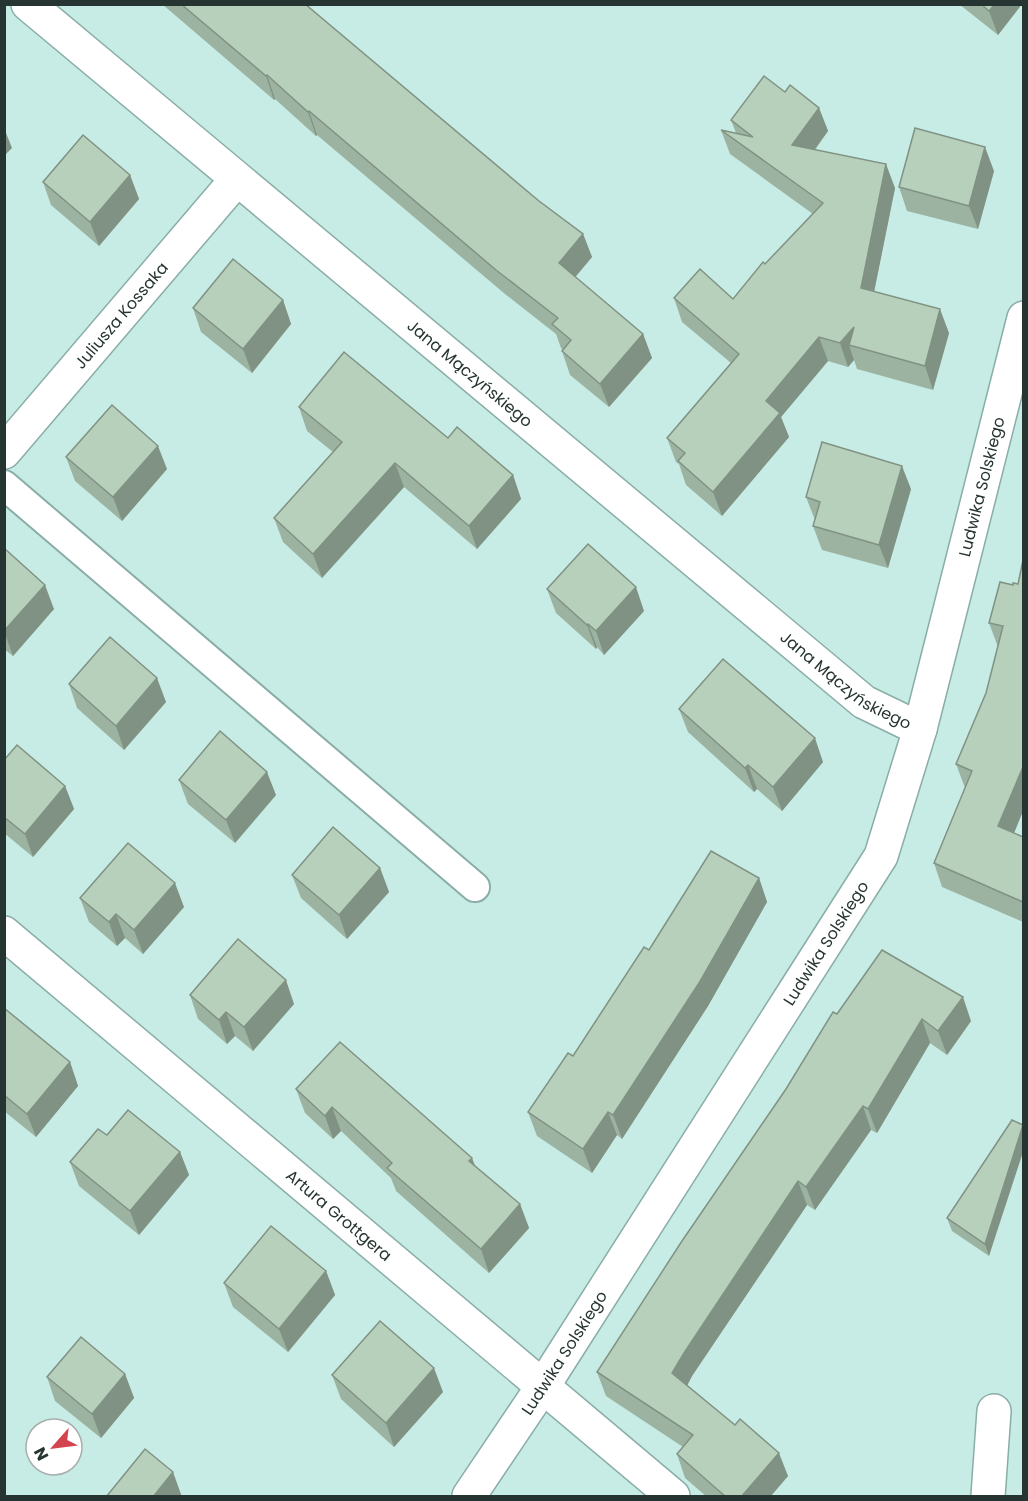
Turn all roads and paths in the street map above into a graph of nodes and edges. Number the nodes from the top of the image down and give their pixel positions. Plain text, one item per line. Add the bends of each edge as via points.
1 (28, 4) edge
2 (237, 179) junction
3 (1023, 318) edge
4 (4, 452) edge
5 (4, 485) edge
6 (920, 729) junction
7 (475, 887) dead end
8 (4, 933) edge
9 (543, 1386) junction
10 (994, 1411) dead end
11 (469, 1497) edge
12 (673, 1497) edge
13 (988, 1497) edge

1 - 2 street, Jana Mączyńskiego
2 - 4 street, Juliusza Kossaka
2 - 6 street, Jana Mączyńskiego via 864,702
3 - 6 street, Ludwika Solskiego
5 - 7 lane
6 - 9 street, Ludwika Solskiego via 880,856
8 - 9 street, Artura Grottgera
9 - 11 street, Ludwika Solskiego
9 - 12 street, Artura Grottgera
10 - 13 street

